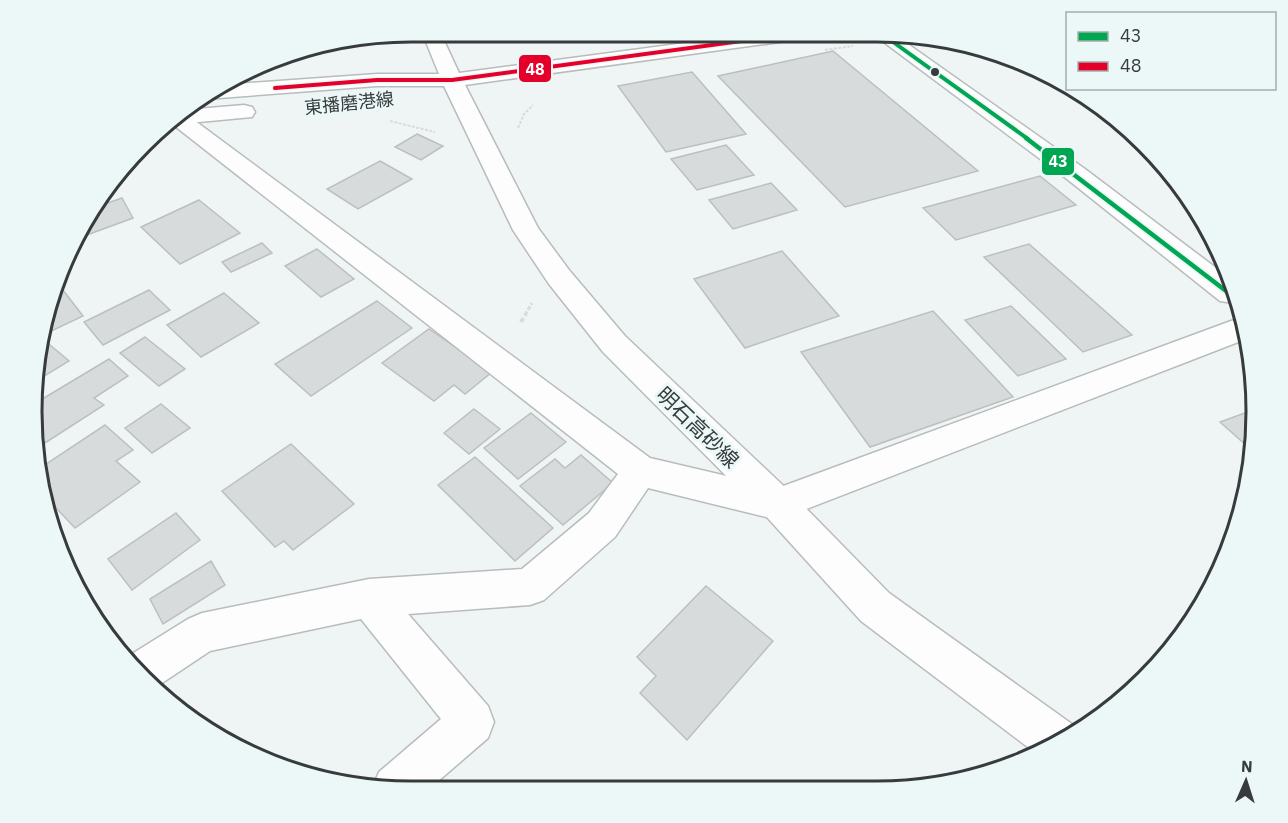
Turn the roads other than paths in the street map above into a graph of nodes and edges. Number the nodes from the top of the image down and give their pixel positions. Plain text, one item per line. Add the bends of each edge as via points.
1 (435, 42) edge
2 (735, 42) edge
3 (878, 42) edge
4 (452, 80) junction
5 (228, 91) edge
6 (388, 102) dead end
7 (270, 110) dead end
8 (190, 116) edge
9 (183, 121) edge
10 (1225, 290) edge
11 (1237, 331) edge
12 (640, 471) junction
13 (778, 504) junction
14 (369, 598) junction
15 (147, 669) edge
16 (1051, 737) edge
17 (404, 781) edge

1 - 4 street, 明石高砂線
2 - 4 street
3 - 10 street via 1076,174
4 - 5 street, 東播磨港線 via 378,80
4 - 6 street, 東播磨港線
4 - 13 street, 明石高砂線 via 526,230 559,277 614,344
7 - 8 street
9 - 12 street
11 - 13 street
12 - 13 street
12 - 14 street via 602,525 530,587
13 - 16 street, 明石高砂線 via 875,607
14 - 15 street via 202,633
14 - 17 street via 472,722

